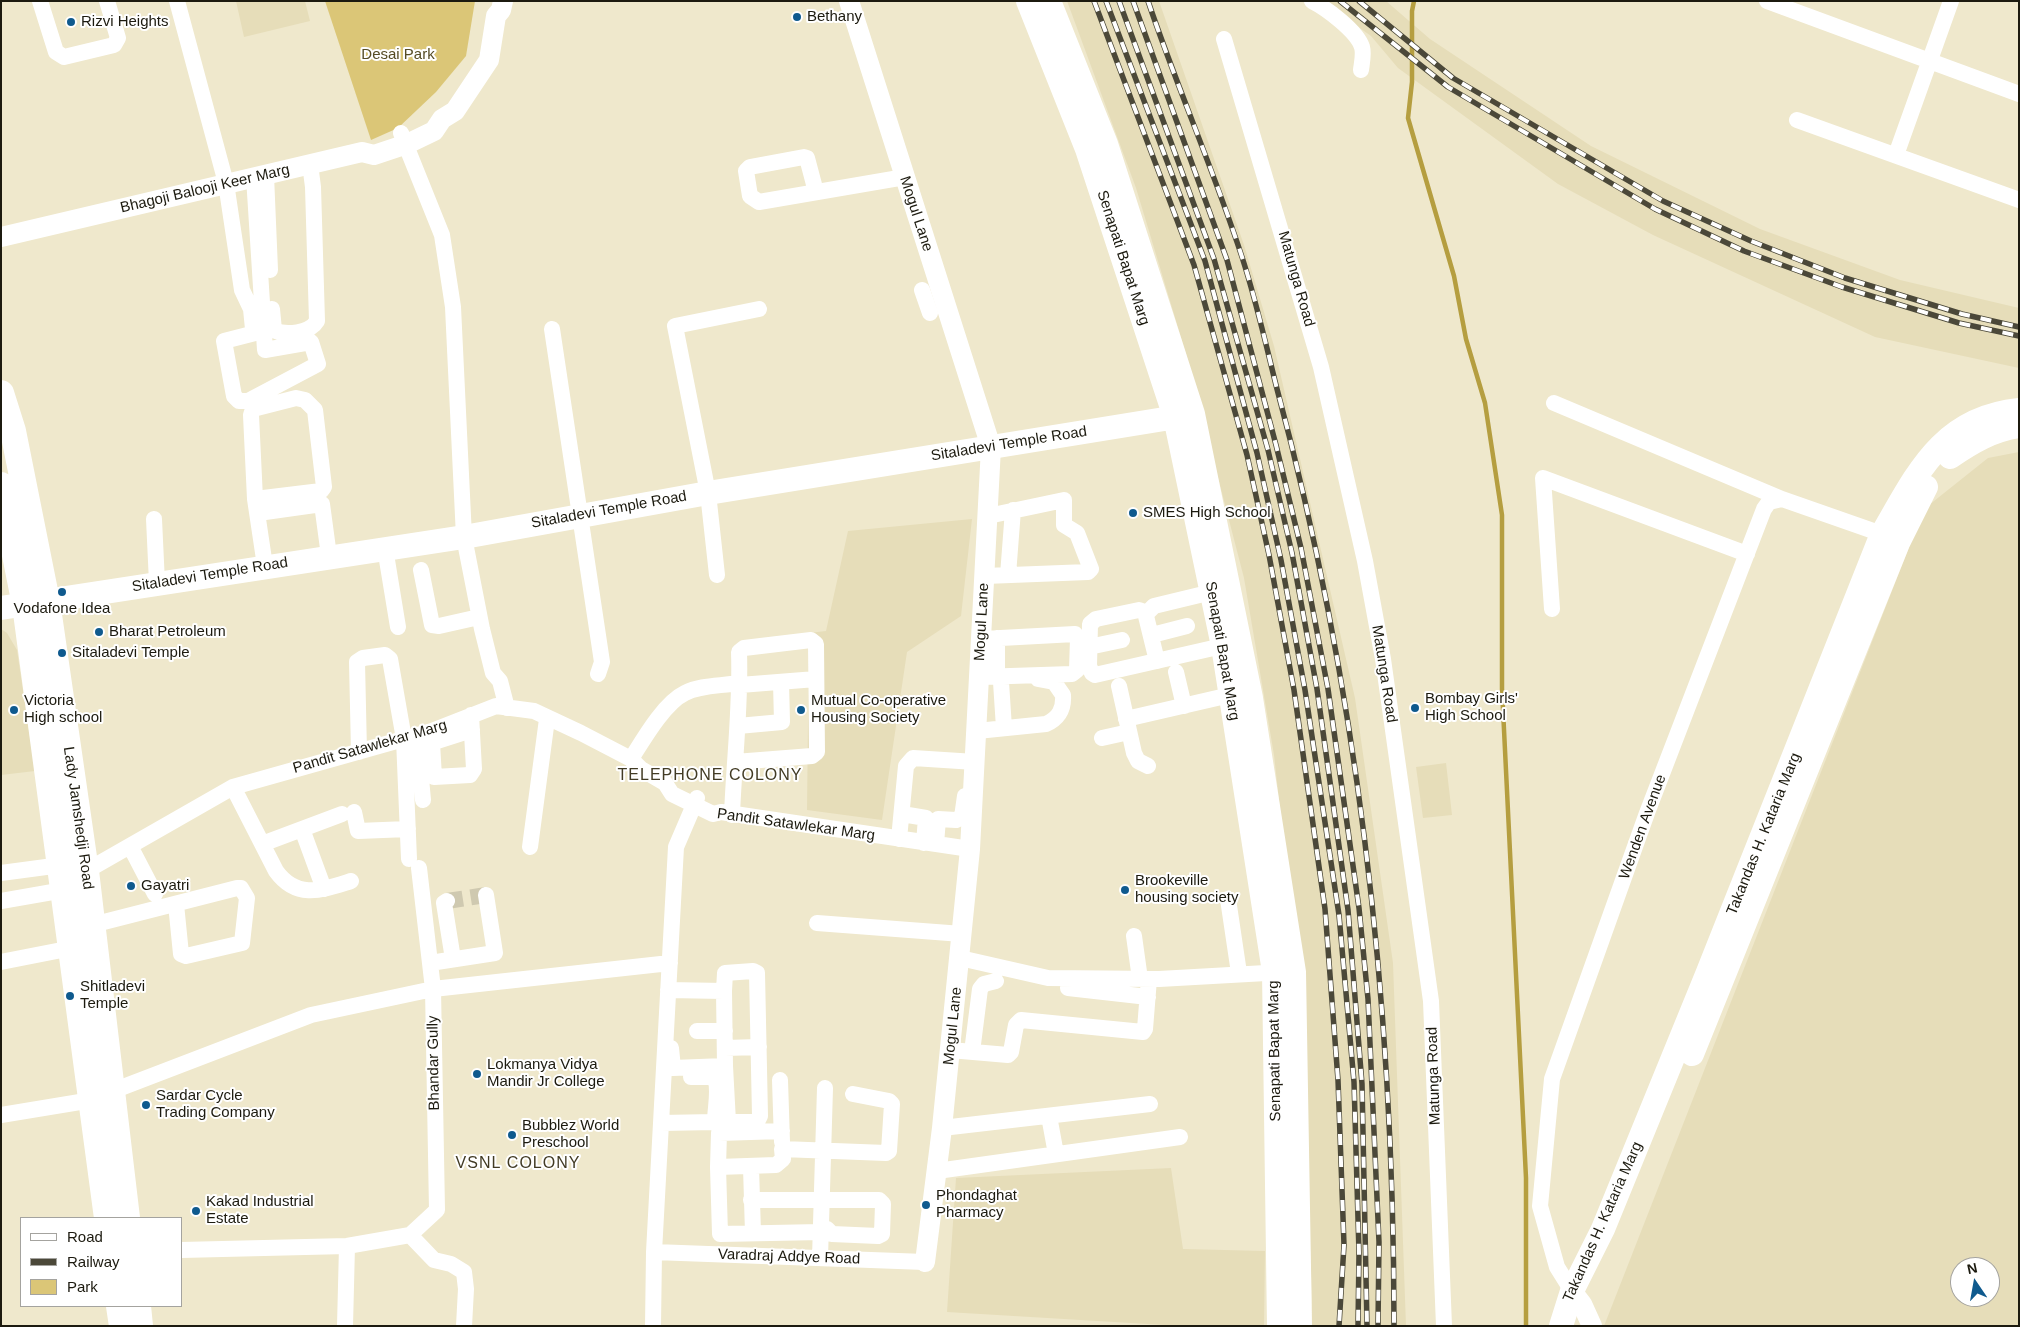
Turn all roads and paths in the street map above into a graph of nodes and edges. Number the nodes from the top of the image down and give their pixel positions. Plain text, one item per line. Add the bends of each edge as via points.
1 (40, 1) edge
2 (107, 1) edge
3 (176, 1) edge
4 (849, 1) edge
5 (1028, 1) edge
6 (1049, 1) edge
7 (1312, 1) edge
8 (1766, 1) edge
9 (1950, 1) edge
10 (497, 6) edge
11 (1224, 39) dead end
12 (1928, 63) junction
13 (1361, 70) dead end
14 (1071, 82) junction
15 (2019, 94) edge
16 (1797, 120) dead end
17 (404, 138) junction
18 (1896, 155) junction
19 (310, 164) junction
20 (260, 176) junction
21 (905, 177) junction
22 (226, 184) junction
23 (816, 192) dead end
24 (2019, 200) edge
25 (1, 237) edge
26 (922, 290) dead end
27 (256, 308) junction
28 (759, 309) dead end
29 (930, 313) dead end
30 (552, 329) dead end
31 (259, 332) junction
32 (1, 393) edge
33 (1554, 403) dead end
34 (2019, 410) edge
35 (1184, 416) junction
36 (2019, 426) edge
37 (1970, 433) junction
38 (991, 447) junction
39 (1, 486) edge
40 (708, 493) junction
41 (1782, 499) junction
42 (256, 506) junction
43 (1013, 510) junction
44 (578, 515) junction
45 (988, 516) junction
46 (154, 519) dead end
47 (464, 536) junction
48 (1890, 539) junction
49 (385, 548) junction
50 (1747, 554) junction
51 (329, 556) junction
52 (265, 566) junction
53 (421, 570) dead end
54 (717, 575) dead end
55 (1008, 575) junction
56 (985, 576) junction
57 (157, 583) junction
58 (1212, 592) junction
59 (24, 605) edge
60 (1552, 609) dead end
61 (1147, 614) junction
62 (479, 617) junction
63 (1187, 626) dead end
64 (398, 627) dead end
65 (1152, 635) junction
66 (989, 639) junction
67 (1122, 640) dead end
68 (1232, 644) junction
69 (1089, 648) junction
70 (1158, 661) junction
71 (1176, 672) dead end
72 (598, 674) dead end
73 (816, 679) junction
74 (989, 680) junction
75 (781, 682) junction
76 (735, 684) junction
77 (1119, 686) dead end
78 (1230, 695) junction
79 (500, 701) junction
80 (1184, 706) junction
81 (540, 715) junction
82 (472, 723) junction
83 (738, 726) junction
84 (1128, 726) junction
85 (1004, 728) junction
86 (977, 731) junction
87 (1102, 738) dead end
88 (1247, 738) junction
89 (418, 741) junction
90 (359, 752) junction
91 (631, 759) junction
92 (735, 762) junction
93 (971, 762) junction
94 (1148, 766) dead end
95 (970, 785) junction
96 (233, 787) junction
97 (423, 800) dead end
98 (695, 802) junction
99 (727, 814) junction
100 (902, 814) junction
101 (302, 829) junction
102 (408, 829) junction
103 (899, 839) junction
104 (262, 844) junction
105 (936, 844) junction
106 (130, 846) junction
107 (530, 847) dead end
108 (970, 849) junction
109 (86, 871) junction
110 (1, 873) edge
111 (62, 878) junction
112 (351, 880) dead end
113 (324, 889) junction
114 (154, 894) dead end
115 (486, 895) dead end
116 (1228, 899) dead end
117 (1, 901) edge
118 (447, 901) dead end
119 (176, 904) junction
120 (817, 923) dead end
121 (92, 925) junction
122 (962, 934) junction
123 (1134, 936) dead end
124 (72, 948) junction
125 (960, 958) junction
126 (453, 959) junction
127 (1, 962) edge
128 (430, 962) junction
129 (670, 963) junction
130 (1284, 972) junction
131 (1239, 973) junction
132 (1144, 979) junction
133 (996, 981) dead end
134 (1014, 982) dead end
135 (433, 989) junction
136 (672, 990) junction
137 (724, 991) junction
138 (1148, 997) junction
139 (697, 1031) dead end
140 (725, 1031) junction
141 (759, 1047) junction
142 (725, 1048) junction
143 (950, 1050) junction
144 (972, 1052) junction
145 (725, 1066) junction
146 (668, 1077) junction
147 (780, 1080) dead end
148 (825, 1088) dead end
149 (853, 1094) dead end
150 (101, 1096) junction
151 (1150, 1104) dead end
152 (1, 1115) edge
153 (1049, 1116) junction
154 (666, 1123) junction
155 (942, 1128) junction
156 (782, 1131) junction
157 (1180, 1137) dead end
158 (782, 1149) junction
159 (823, 1150) junction
160 (1056, 1154) junction
161 (718, 1167) junction
162 (751, 1167) junction
163 (937, 1171) junction
164 (752, 1200) junction
165 (822, 1200) junction
166 (107, 1217) edge
167 (126, 1217) edge
168 (820, 1230) junction
169 (752, 1234) junction
170 (410, 1235) junction
171 (347, 1246) junction
172 (182, 1250) edge
173 (654, 1252) junction
174 (820, 1258) junction
175 (925, 1262) joint
176 (119, 1307) edge
177 (138, 1307) edge
178 (1570, 1308) edge
179 (122, 1326) edge
180 (140, 1326) edge
181 (345, 1326) edge
182 (464, 1326) edge
183 (653, 1326) edge
184 (1279, 1326) edge
185 (1300, 1326) edge
186 (1444, 1326) edge
187 (1592, 1326) edge

1 - 2 street via 56,52 64,57 114,46 118,38
3 - 22 street
4 - 21 street, Mogul Lane
5 - 14 main road, Senapati Bapat Marg
6 - 14 main road, Senapati Bapat Marg
7 - 13 street via 1344,25 1361,45
8 - 12 street
9 - 12 street
10 - 17 street, Bhagoji Balooji Keer Marg via 489,60 455,111 442,119 434,131
11 - 186 street, Matunga Road via 1321,367 1365,561 1383,658 1432,1002
12 - 15 street
12 - 18 street
14 - 35 main road, Senapati Bapat Marg via 1087,149 1151,312
16 - 18 street
17 - 19 street, Bhagoji Balooji Keer Marg via 374,155 362,152
17 - 47 street via 442,236 453,307
18 - 24 street
19 - 20 street, Bhagoji Balooji Keer Marg
19 - 20 street via 317,321 306,331 279,332 272,325
20 - 22 street, Bhagoji Balooji Keer Marg
20 - 27 street
21 - 23 street
21 - 38 street, Mogul Lane
22 - 25 street, Bhagoji Balooji Keer Marg
22 - 27 street via 242,290
26 - 29 street
27 - 31 street
28 - 40 street via 675,326 672,341
30 - 44 street
31 - 31 street via 224,341 234,396 238,401 248,401 318,364 311,342 265,350
32 - 59 main road, Lady Jamshedji Road via 13,431
33 - 41 street
34 - 37 main road, Takandas H. Kataria Marg via 1977,419
35 - 38 main road, Sitaladevi Temple Road
35 - 58 main road, Senapati Bapat Marg
35 - 68 main road, Senapati Bapat Marg
36 - 37 main road, Takandas H. Kataria Marg
37 - 48 main road, Takandas H. Kataria Marg via 1936,449 1916,476
38 - 40 main road, Sitaladevi Temple Road
38 - 45 street, Mogul Lane
39 - 59 main road, Lady Jamshedji Road
40 - 44 main road, Sitaladevi Temple Road
40 - 54 street
41 - 48 street
41 - 50 street, Wenden Avenue via 1769,502 1764,509
42 - 42 street via 253,409 296,398 305,400 315,410 324,486 321,491
42 - 51 street via 322,504
42 - 52 street
43 - 45 street
43 - 55 street
43 - 55 street via 1064,500 1062,521 1077,534 1091,569 1088,572
44 - 47 main road, Sitaladevi Temple Road
44 - 72 street via 602,662
45 - 56 street, Mogul Lane
46 - 57 street
47 - 49 main road, Sitaladevi Temple Road
47 - 62 street
48 - 178 main road, Takandas H. Kataria Marg via 1677,1069 1608,1233
49 - 51 main road, Sitaladevi Temple Road
49 - 64 street
50 - 60 street via 1543,478
50 - 178 street, Wenden Avenue via 1647,814 1552,1080 1540,1206
51 - 52 main road, Sitaladevi Temple Road
52 - 57 main road, Sitaladevi Temple Road
53 - 62 street via 432,625
55 - 56 street
56 - 66 street, Mogul Lane
57 - 59 main road, Sitaladevi Temple Road
58 - 61 street via 1154,606
58 - 68 main road, Senapati Bapat Marg
59 - 109 main road, Lady Jamshedji Road
59 - 111 main road, Lady Jamshedji Road
61 - 65 street
61 - 69 street via 1139,610 1093,621
62 - 79 street via 493,673 490,684
63 - 65 street
65 - 70 street
66 - 74 street, Mogul Lane
66 - 74 street via 1075,634 1078,638 1076,672
67 - 69 street
68 - 70 street
68 - 78 main road, Senapati Bapat Marg
68 - 88 main road, Senapati Bapat Marg
69 - 70 street via 1090,670 1095,675
71 - 80 street
73 - 75 street
73 - 76 street via 816,644 811,640 744,648 739,652
73 - 92 street via 817,752 812,756
74 - 85 street
74 - 85 street via 1038,679 1054,682 1063,695 1061,711 1046,724
74 - 86 street, Mogul Lane
75 - 76 street
75 - 83 street via 782,722
76 - 83 street
76 - 91 street via 700,687 683,693 654,725
77 - 84 street
78 - 80 street
78 - 88 main road, Senapati Bapat Marg
79 - 81 street, Pandit Satawlekar Marg via 529,704
79 - 82 street, Pandit Satawlekar Marg
80 - 84 street
81 - 91 street, Pandit Satawlekar Marg
81 - 107 street
82 - 89 street, Pandit Satawlekar Marg
82 - 89 street via 474,769 467,776 434,777
83 - 92 street
84 - 87 street
84 - 94 street via 1136,758
85 - 86 street
86 - 93 street, Mogul Lane
88 - 130 main road, Senapati Bapat Marg
89 - 90 street, Pandit Satawlekar Marg
89 - 90 street via 390,660 380,655 363,658 356,665
89 - 97 street
89 - 102 street, Bhandar Gully
90 - 96 street, Pandit Satawlekar Marg
91 - 98 street, Pandit Satawlekar Marg via 665,783 672,794
92 - 99 street
93 - 95 street, Mogul Lane
93 - 100 street via 910,760 906,766
95 - 105 street via 963,814 959,818 938,820
95 - 108 street, Mogul Lane
96 - 104 street
96 - 106 street, Pandit Satawlekar Marg
98 - 99 street, Pandit Satawlekar Marg via 713,814
98 - 129 street via 676,847
99 - 103 street, Pandit Satawlekar Marg
100 - 103 street
100 - 105 street via 926,818
101 - 102 street via 348,813 358,831
101 - 104 street
101 - 113 street
102 - 128 street, Bhandar Gully
103 - 105 street, Pandit Satawlekar Marg
104 - 113 street via 284,883 294,888
105 - 108 street, Pandit Satawlekar Marg
106 - 109 street, Pandit Satawlekar Marg
106 - 114 street
108 - 122 street, Mogul Lane
109 - 121 main road, Lady Jamshedji Road
110 - 111 street
111 - 117 street
111 - 124 main road, Lady Jamshedji Road
112 - 113 street
115 - 126 street via 495,953
116 - 131 street
118 - 126 street via 444,903
119 - 119 street via 241,888 247,898 242,943 186,956 182,954
119 - 121 street
120 - 122 street
121 - 150 main road, Lady Jamshedji Road
122 - 125 street, Mogul Lane
123 - 132 street
124 - 127 street
124 - 150 main road, Lady Jamshedji Road
125 - 132 street via 1048,978
125 - 143 street, Mogul Lane
126 - 128 street
128 - 135 street, Bhandar Gully
129 - 135 street
129 - 136 street
130 - 131 street
130 - 184 main road, Senapati Bapat Marg
130 - 185 main road, Senapati Bapat Marg
131 - 132 street
132 - 138 street
133 - 144 street via 984,984 980,989
134 - 138 street
135 - 150 street via 311,1015
135 - 170 street, Bhandar Gully via 437,1210
136 - 137 street
136 - 145 street via 671,1065 676,1069
136 - 146 street
137 - 140 street
137 - 141 street via 725,973 756,973
138 - 144 street via 1143,1032 1021,1020 1016,1025 1008,1054
139 - 140 street
140 - 142 street
141 - 142 street
141 - 145 street via 760,1116 757,1122 728,1122
142 - 145 street
143 - 144 street
143 - 155 street, Mogul Lane
146 - 154 street
146 - 154 street via 714,1078 718,1107 714,1123
147 - 156 street
148 - 159 street
149 - 159 street via 892,1104 889,1151 882,1154
150 - 152 street
150 - 166 main road, Lady Jamshedji Road
150 - 167 main road, Lady Jamshedji Road
151 - 153 street
153 - 155 street
153 - 160 street
154 - 173 street
155 - 163 street, Mogul Lane
156 - 158 street
156 - 161 street via 719,1133
157 - 160 street
158 - 159 street
158 - 162 street via 780,1163
159 - 165 street
160 - 163 street
161 - 162 street
161 - 169 street via 719,1233
162 - 164 street
163 - 175 street, Mogul Lane
164 - 165 street
164 - 169 street
165 - 168 street
165 - 168 street via 879,1200 884,1206 882,1234 878,1236 832,1234 827,1229
168 - 169 street
168 - 174 street
170 - 171 street
170 - 182 street via 434,1260 451,1264 464,1272
171 - 172 street
171 - 181 street
173 - 174 street, Varadraj Addye Road
173 - 183 street
174 - 175 street, Varadraj Addye Road
176 - 179 main road
177 - 180 main road
178 - 187 street

